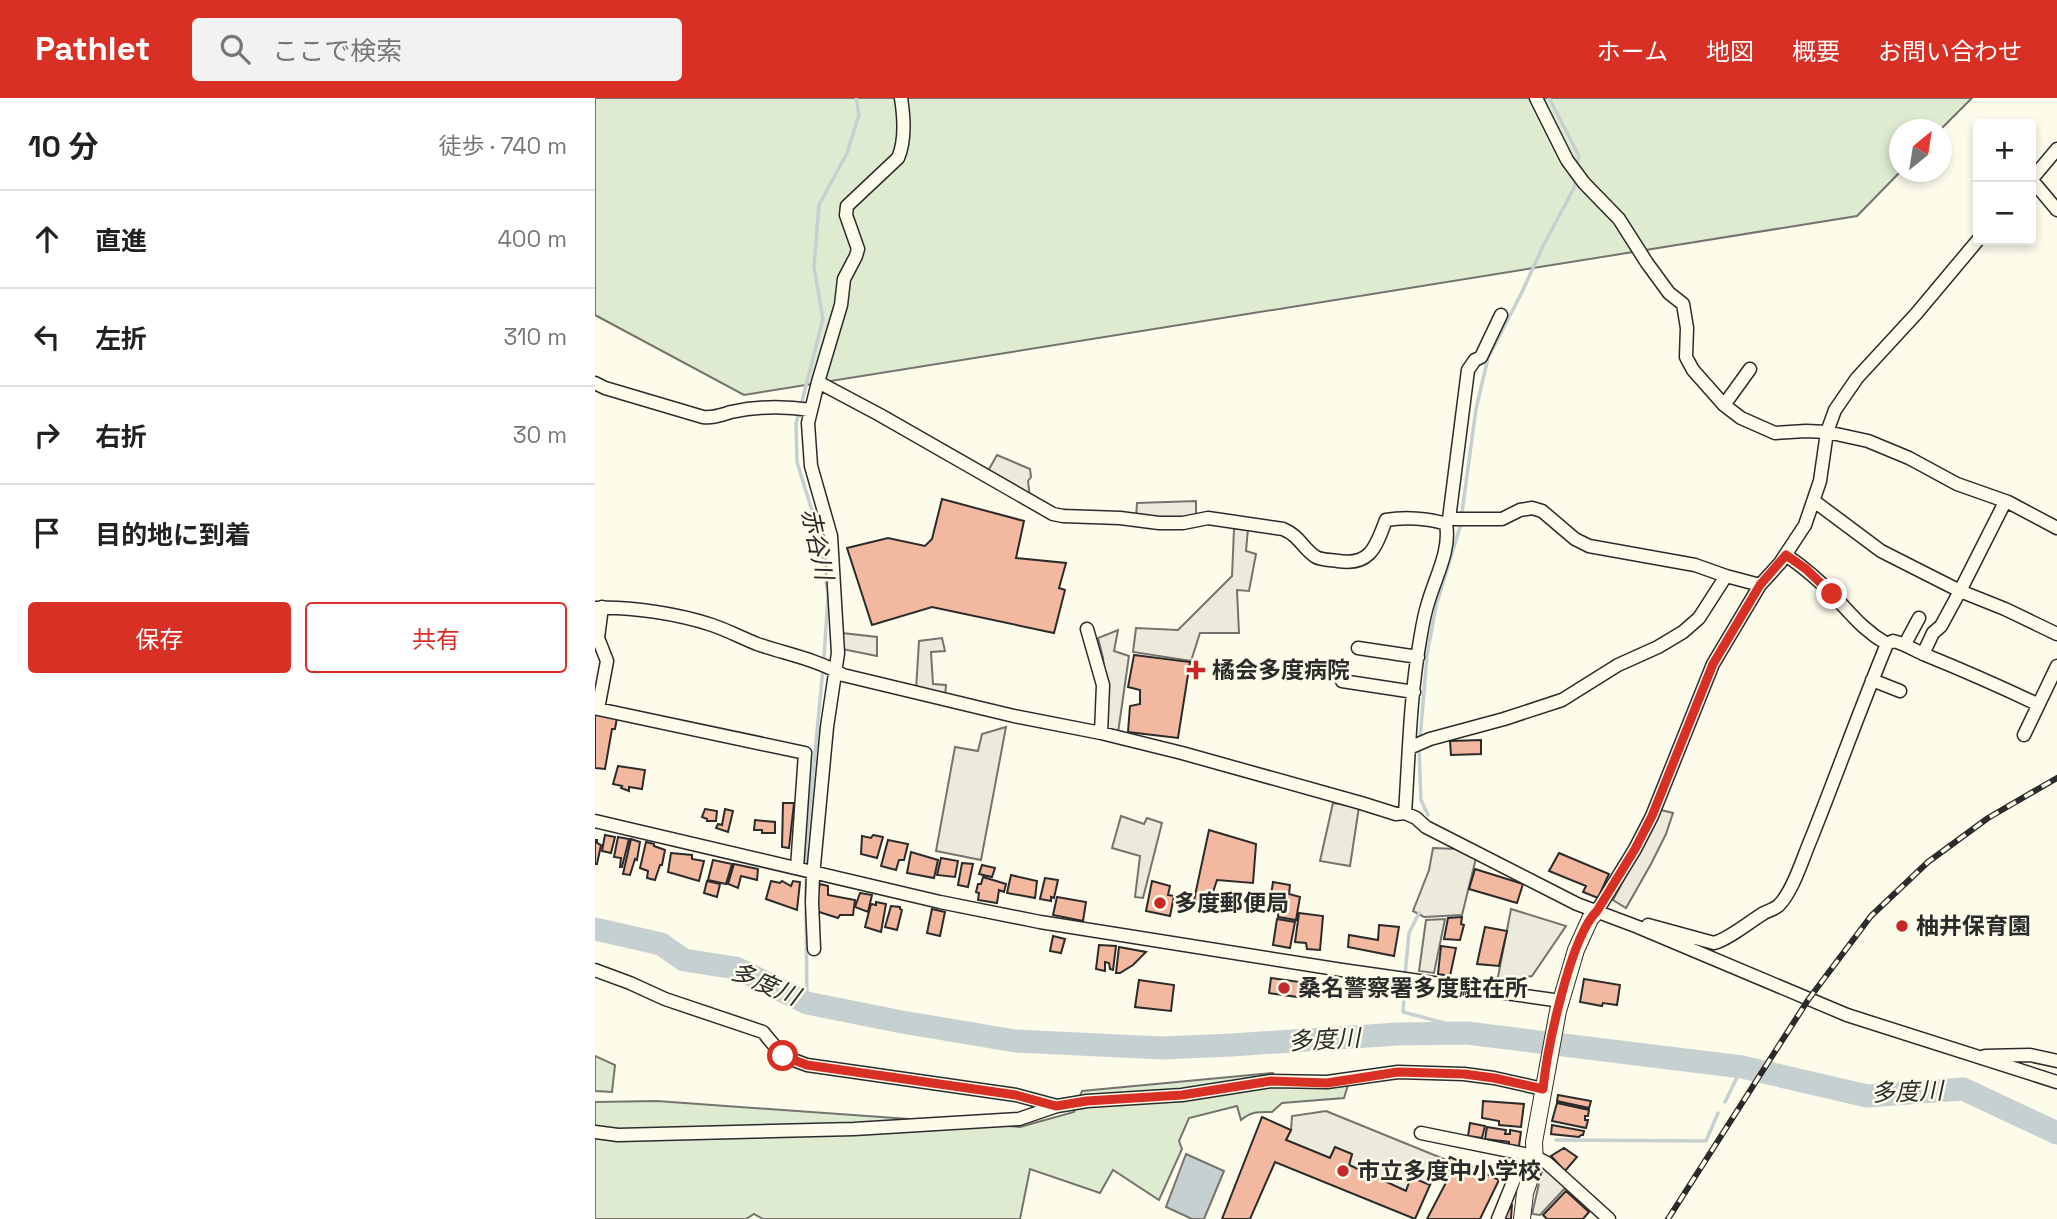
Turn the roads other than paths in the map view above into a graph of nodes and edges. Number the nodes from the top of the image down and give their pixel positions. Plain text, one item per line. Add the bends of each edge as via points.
1 (901, 98) edge
2 (1536, 98) edge
3 (2057, 149) edge
4 (2036, 174) edge
5 (2033, 182) edge
6 (2057, 210) edge
7 (1974, 245) edge
8 (1501, 315) dead end
9 (1749, 369) dead end
10 (818, 382) junction
11 (595, 383) edge
12 (1724, 405) junction
13 (811, 410) junction
14 (1827, 432) junction
15 (1814, 501) junction
16 (2005, 502) junction
17 (1448, 522) junction
18 (2057, 528) edge
19 (1786, 555) junction
20 (1726, 576) junction
21 (1760, 585) junction
22 (1960, 591) junction
23 (599, 607) edge
24 (1919, 618) dead end
25 (1087, 629) dead end
26 (2057, 634) edge
27 (1905, 644) junction
28 (1887, 645) junction
29 (1358, 648) dead end
30 (1923, 654) junction
31 (1418, 657) junction
32 (2057, 666) edge
33 (834, 669) junction
34 (1872, 680) junction
35 (1342, 681) dead end
36 (1900, 691) dead end
37 (1414, 692) junction
38 (2037, 704) junction
39 (1101, 733) junction
40 (2024, 735) dead end
41 (1409, 748) junction
42 (1405, 813) junction
43 (595, 821) edge
44 (797, 868) junction
45 (815, 872) junction
46 (1597, 911) junction
47 (1638, 927) junction
48 (814, 949) dead end
49 (595, 970) edge
50 (1559, 1006) junction
51 (1978, 1057) junction
52 (2057, 1061) edge
53 (2057, 1082) edge
54 (1543, 1086) junction
55 (1056, 1106) junction
56 (595, 1132) edge
57 (1421, 1133) dead end
58 (1529, 1156) junction
59 (1498, 1219) edge
60 (1522, 1219) edge
61 (1609, 1219) edge

1 - 10 street via 903,136 898,158 847,206 856,256 843,279 841,304
2 - 12 street via 1570,164 1619,219 1669,293 1683,304 1686,357
3 - 4 street
5 - 6 street
7 - 14 street via 1857,378 1835,410
8 - 17 street via 1481,356 1468,370
9 - 12 street
10 - 13 street
10 - 17 street via 1053,514 1159,523 1208,518 1283,528 1317,558 1343,562 1368,556 1386,520
11 - 13 street via 703,417 773,406
12 - 14 street via 1775,433
13 - 33 street via 811,466 831,536 838,653
14 - 15 street
14 - 16 street via 1868,441
15 - 19 street
15 - 22 street via 1881,551
16 - 18 street
16 - 22 street
17 - 20 street via 1502,519 1531,508 1542,511 1575,540 1589,546 1695,565
17 - 31 street
19 - 21 street
19 - 28 street via 1806,569 1859,625
20 - 21 street
20 - 41 street via 1699,618 1683,632 1562,700
21 - 46 street via 1713,664 1652,816
22 - 26 street
22 - 30 street
23 - 33 street via 713,625
23 - 44 street via 597,638 607,661 598,709 805,753
24 - 27 street
25 - 39 street via 1103,685
27 - 28 street via 1893,641
27 - 30 street
28 - 34 street
29 - 31 street
30 - 38 street
31 - 37 street
32 - 38 street
33 - 39 street via 895,688
33 - 45 street
34 - 36 street
34 - 47 street via 1798,871 1778,906 1714,943 1651,925
35 - 37 street
37 - 41 street
38 - 40 street
39 - 42 street
41 - 42 street
42 - 46 street via 1552,893
43 - 44 street
44 - 45 street
45 - 48 street
45 - 50 street via 1078,929
46 - 47 street
46 - 50 street via 1576,950
47 - 51 street via 1847,1015
49 - 55 street via 764,1032 783,1056 807,1065 1016,1095
50 - 54 street
51 - 52 street via 2030,1055
51 - 53 street
54 - 55 street via 1464,1074 1398,1072 1327,1083 1271,1081 1182,1095
54 - 58 street
55 - 56 street via 1019,1119 962,1124 618,1135
57 - 58 street
58 - 59 street
58 - 60 street via 1535,1164
58 - 61 street via 1545,1162

